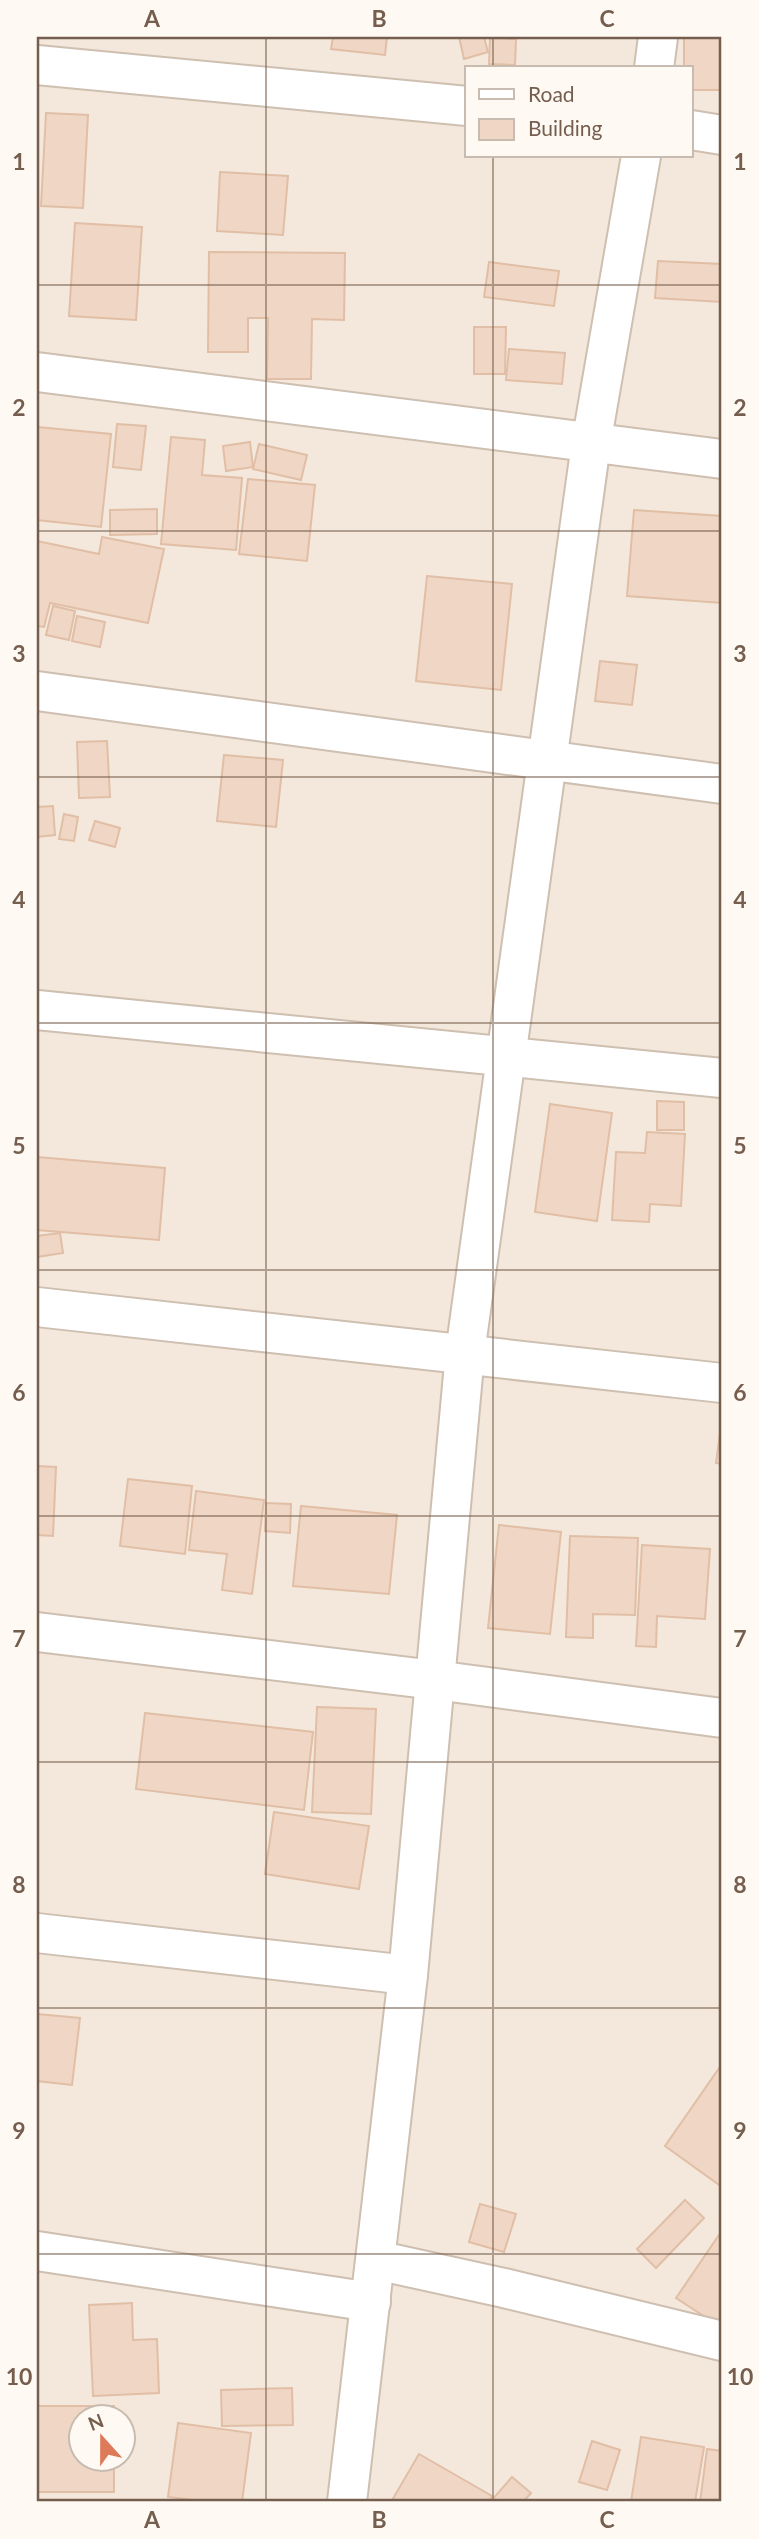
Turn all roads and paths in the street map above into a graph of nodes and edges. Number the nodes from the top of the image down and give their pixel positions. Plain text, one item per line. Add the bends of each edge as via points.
1 (658, 37) edge
2 (37, 65) edge
3 (654, 66) edge
4 (465, 106) edge
5 (692, 130) edge
6 (722, 135) edge
7 (641, 158) edge
8 (37, 372) edge
9 (591, 444) junction
10 (722, 460) edge
11 (37, 691) edge
12 (547, 761) junction
13 (722, 784) edge
14 (37, 1010) edge
15 (506, 1056) junction
16 (722, 1078) edge
17 (37, 1307) edge
18 (465, 1353) junction
19 (722, 1383) edge
20 (37, 1632) edge
21 (435, 1680) junction
22 (722, 1718) edge
23 (37, 1933) edge
24 (408, 1975) junction
25 (37, 2251) edge
26 (376, 2260) junction
27 (371, 2302) junction
28 (722, 2340) edge
29 (347, 2502) edge

1 - 3 street
2 - 4 street
5 - 6 street
7 - 9 street
8 - 9 street
9 - 10 street
9 - 12 street
11 - 12 street
12 - 13 street
12 - 15 street
14 - 15 street
15 - 16 street
15 - 18 street
17 - 18 street
18 - 19 street
18 - 21 street
20 - 21 street
21 - 22 street
21 - 24 street
23 - 24 street
24 - 26 street
25 - 27 street
26 - 27 street
26 - 28 street
27 - 29 street

